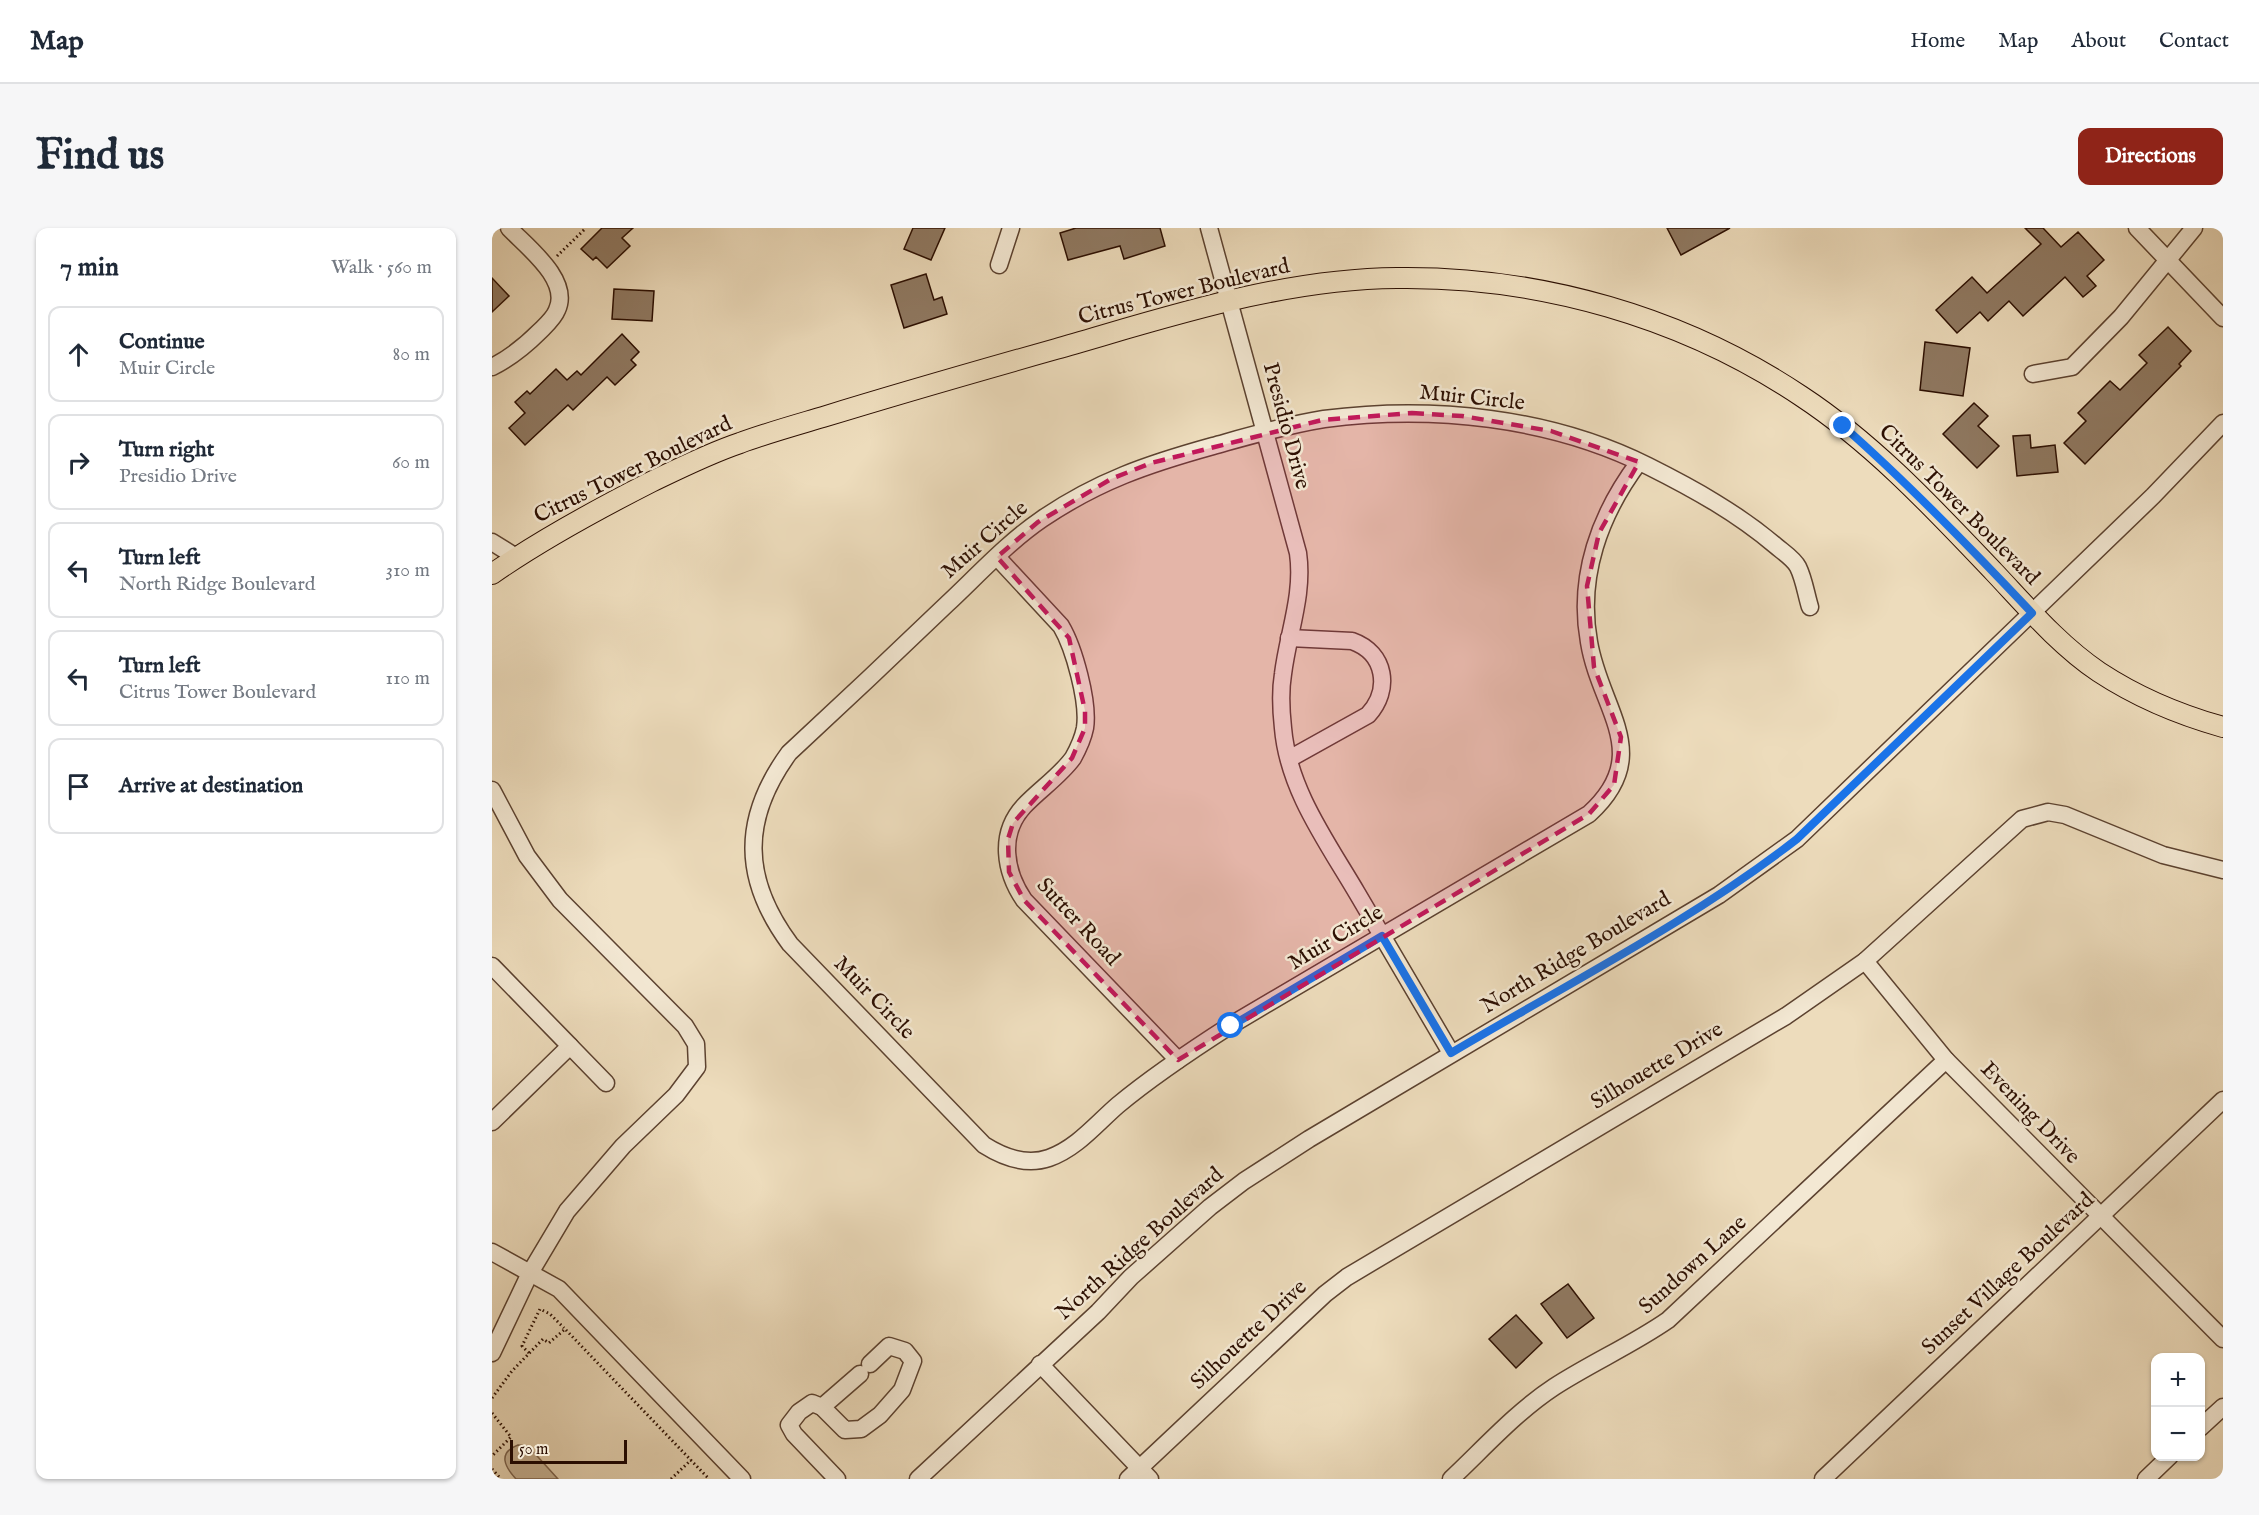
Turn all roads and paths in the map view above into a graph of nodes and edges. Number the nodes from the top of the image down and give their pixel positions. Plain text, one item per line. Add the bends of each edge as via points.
1 (508, 228) edge
2 (586, 228) edge
3 (1011, 228) edge
4 (1209, 228) edge
5 (2137, 228) edge
6 (2194, 228) edge
7 (2168, 261) junction
8 (999, 265) dead end
9 (546, 266) junction
10 (1229, 300) junction
11 (2223, 318) edge
12 (492, 367) edge
13 (2033, 374) dead end
14 (2223, 423) edge
15 (1265, 432) junction
16 (1639, 462) junction
17 (492, 542) edge
18 (516, 557) junction
19 (997, 557) junction
20 (492, 574) edge
21 (1810, 607) dead end
22 (2032, 613) junction
23 (1289, 638) junction
24 (2223, 727) edge
25 (1288, 759) junction
26 (492, 790) edge
27 (2223, 870) edge
28 (1382, 936) junction
29 (1865, 961) junction
30 (492, 966) edge
31 (570, 1046) junction
32 (1451, 1053) junction
33 (1178, 1060) junction
34 (1946, 1060) junction
35 (606, 1083) dead end
36 (2223, 1100) edge
37 (492, 1122) edge
38 (2101, 1218) junction
39 (492, 1252) edge
40 (530, 1273) junction
41 (565, 1329) junction
42 (2223, 1339) edge
43 (492, 1353) edge
44 (529, 1353) junction
45 (1040, 1364) junction
46 (492, 1398) edge
47 (822, 1407) junction
48 (2223, 1407) edge
49 (492, 1413) edge
50 (2205, 1423) edge
51 (492, 1456) edge
52 (691, 1460) junction
53 (2165, 1461) edge
54 (492, 1469) edge
55 (1139, 1475) edge
56 (501, 1479) edge
57 (671, 1479) edge
58 (709, 1479) edge
59 (742, 1479) edge
60 (837, 1479) edge
61 (918, 1479) edge
62 (1451, 1479) edge
63 (1823, 1479) edge
64 (2146, 1479) edge

1 - 9 street
2 - 9 path
3 - 8 street
4 - 10 street, Presidio Drive
5 - 7 street
6 - 7 street
7 - 11 street
7 - 13 street via 2121,317 2072,366
9 - 12 street via 558,285 557,311 529,343
10 - 15 street, Presidio Drive
10 - 18 main road, Citrus Tower Boulevard via 738,443 617,499
10 - 22 main road, Citrus Tower Boulevard via 1346,281 1443,279 1540,290 1646,318 1708,343 1753,367 1843,426 1943,519
14 - 22 street, North Ridge Boulevard
15 - 16 street, Muir Circle via 1362,415 1462,416 1551,432
15 - 19 street, Muir Circle via 1151,463 1112,479 1038,522
15 - 23 street, Presidio Drive via 1301,572
16 - 21 street, Muir Circle via 1726,508 1797,564
16 - 28 street, Muir Circle via 1611,504 1591,559 1587,586 1588,641 1594,668 1621,738 1621,762 1614,785 1589,814
17 - 18 street
18 - 20 main road, Citrus Tower Boulevard
19 - 33 street, Sutter Road via 1069,638 1085,711 1085,728 1072,758 1022,808 1013,823 1008,839 1009,872 1024,900
19 - 33 street, Muir Circle via 789,753 774,773 759,809 754,839 754,861 764,902 790,944 984,1145 998,1154 1031,1161 1063,1152
22 - 24 main road, Citrus Tower Boulevard via 2062,643 2121,686 2164,707
22 - 32 street, North Ridge Boulevard via 1797,839 1764,864
23 - 25 street, Presidio Drive via 1281,704
23 - 25 street via 1352,641 1371,651 1382,672 1380,696 1368,715
25 - 28 street, Presidio Drive via 1306,806
26 - 40 street via 527,856 560,900 685,1026 696,1044 697,1067 676,1095 623,1146 567,1211
27 - 29 street, Silhouette Drive via 2163,855 2065,815 2035,814 2009,828
28 - 32 street, Presidio Drive
28 - 33 street, Muir Circle
29 - 34 street, Evening Drive
29 - 55 street, Silhouette Drive via 1786,1016 1347,1277
30 - 31 street
31 - 35 street
31 - 37 street
32 - 45 street, North Ridge Boulevard via 1244,1181 1131,1277
34 - 38 street, Evening Drive
34 - 62 street, Sundown Lane via 1675,1314 1640,1340 1537,1400
36 - 38 street, Sunset Village Boulevard
38 - 42 street, Evening Drive
38 - 63 street, Sunset Village Boulevard
39 - 40 street
40 - 43 street
40 - 59 street via 559,1289
41 - 44 path via 549,1343 543,1339
41 - 44 path via 540,1309 522,1346
41 - 52 path
44 - 46 path
45 - 55 street
45 - 61 street, North Ridge Boulevard
47 - 47 street via 889,1346 905,1351 913,1361 902,1390 861,1429 845,1430
47 - 60 street via 812,1403 789,1425
48 - 50 street
49 - 51 path via 511,1437
52 - 57 path
52 - 58 path
53 - 64 street
54 - 56 path

